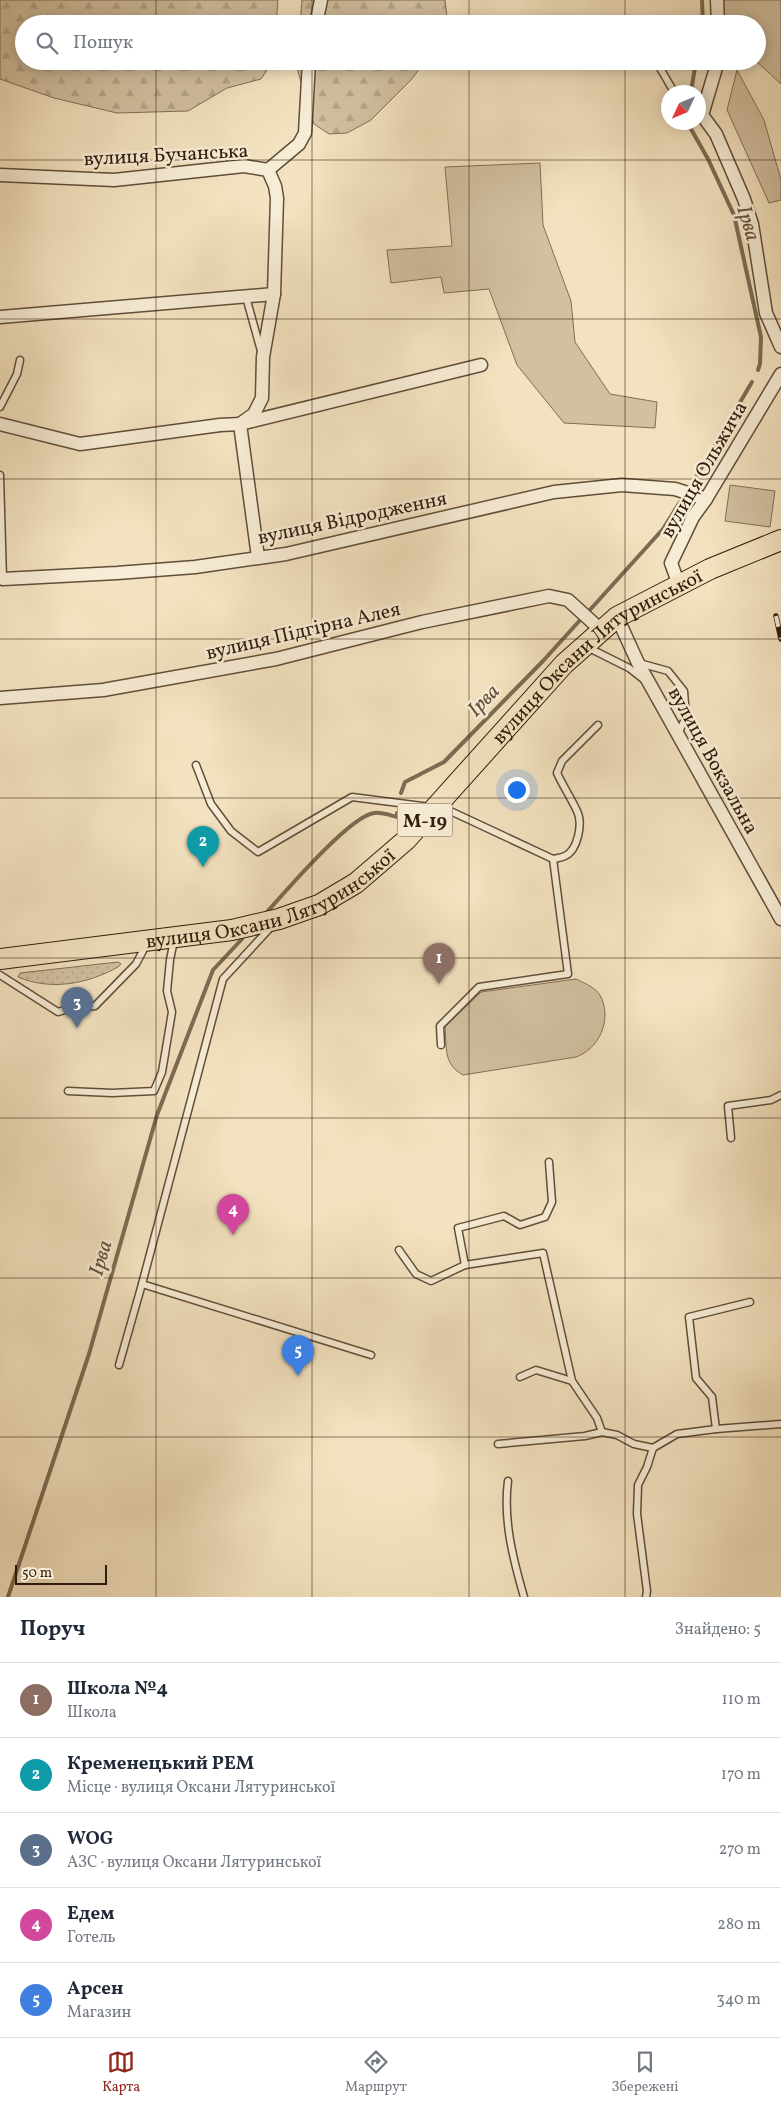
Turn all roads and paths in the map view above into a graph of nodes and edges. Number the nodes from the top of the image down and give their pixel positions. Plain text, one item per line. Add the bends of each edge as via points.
1 (321, 0) edge
2 (717, 0) edge
3 (318, 15) edge
4 (718, 15) edge
5 (308, 70) edge
6 (661, 70) edge
7 (715, 70) edge
8 (670, 85) edge
9 (706, 96) edge
10 (706, 122) edge
11 (268, 170) junction
12 (0, 175) edge
13 (274, 294) junction
14 (246, 297) junction
15 (0, 317) edge
16 (781, 347) edge
17 (263, 357) junction
18 (20, 360) dead end
19 (481, 365) dead end
20 (781, 374) edge
21 (0, 406) edge
22 (0, 424) edge
23 (240, 424) junction
24 (0, 475) edge
25 (706, 499) junction
26 (781, 540) edge
27 (258, 556) junction
28 (2, 579) edge
29 (679, 585) junction
30 (617, 617) junction
31 (601, 630) junction
32 (584, 645) junction
33 (638, 663) junction
34 (650, 684) junction
35 (0, 698) edge
36 (598, 725) dead end
37 (678, 734) junction
38 (196, 765) dead end
39 (438, 805) junction
40 (553, 859) junction
41 (279, 919) junction
42 (781, 919) edge
43 (175, 936) junction
44 (148, 939) junction
45 (0, 959) edge
46 (0, 974) edge
47 (85, 1007) dead end
48 (65, 1010) dead end
49 (441, 1045) dead end
50 (68, 1092) dead end
51 (781, 1094) edge
52 (731, 1138) dead end
53 (549, 1162) dead end
54 (399, 1250) dead end
55 (465, 1265) junction
56 (142, 1284) junction
57 (750, 1302) dead end
58 (371, 1355) dead end
59 (118, 1365) dead end
60 (520, 1377) dead end
61 (572, 1381) junction
62 (781, 1424) edge
63 (716, 1429) junction
64 (602, 1432) junction
65 (498, 1444) dead end
66 (653, 1448) junction
67 (508, 1481) dead end
68 (524, 1597) edge
69 (646, 1597) edge

1 - 3 street
2 - 4 street
5 - 11 street via 304,133 299,144
6 - 8 lane
7 - 9 street
10 - 16 street via 716,134 744,199 752,224 766,313
11 - 12 street, вулиця Бучанська via 244,166 114,180
11 - 13 street, вулиця Бучанська via 277,198
13 - 14 street
13 - 17 street, вулиця Бучанська
14 - 15 street
14 - 17 lane
17 - 23 street, вулиця Бучанська via 262,398 254,414
18 - 21 lane via 17,374
19 - 23 street
20 - 25 street, вулиця Ольжича
22 - 23 street via 80,444
23 - 27 street
24 - 28 lane
25 - 27 street, вулиця Відродження via 675,489 622,485 554,492 356,539 286,554
25 - 29 street, вулиця Ольжича via 693,517 671,563
26 - 29 highway, вулиця Оксани Лятуринської / М-19
27 - 28 street, вулиця Відродження via 194,567
29 - 30 highway, вулиця Оксани Лятуринської / М-19
30 - 31 highway, вулиця Оксани Лятуринської / М-19
30 - 33 street, вулиця Вокзальна
31 - 32 highway, вулиця Оксани Лятуринської / М-19
31 - 35 street, вулиця Підгірна Алея via 568,600 549,596 422,622 276,659 102,690
32 - 34 lane via 629,668
32 - 39 highway, вулиця Оксани Лятуринської / М-19
33 - 34 street, вулиця Вокзальна
33 - 37 lane via 668,670 684,691 686,717
34 - 37 street, вулиця Вокзальна
36 - 40 lane via 562,761 557,773 578,812 579,829 574,848 565,856
37 - 42 street, вулиця Вокзальна
38 - 39 lane via 211,804 231,831 258,852 352,797
39 - 40 lane
39 - 41 highway, вулиця Оксани Лятуринської / М-19 via 406,840 356,883 319,905
40 - 49 lane via 568,974 479,987 440,1026
41 - 43 highway, вулиця Оксани Лятуринської / М-19 via 232,930
41 - 56 lane via 223,979
43 - 44 highway, вулиця Оксани Лятуринської / М-19
43 - 50 lane via 168,991 172,1012 162,1072 154,1091
44 - 45 highway, вулиця Оксани Лятуринської / М-19
44 - 47 lane via 136,964 95,1006
46 - 48 lane via 58,1012
51 - 52 lane via 771,1100 728,1106
53 - 55 lane via 552,1202 545,1217 520,1225 504,1216 458,1228
54 - 55 lane via 416,1274 431,1281
55 - 61 lane via 543,1253
56 - 58 lane
56 - 59 lane
57 - 63 lane via 690,1317 696,1378 712,1397
60 - 61 lane via 536,1370
61 - 64 lane via 598,1418
62 - 63 lane
63 - 66 lane via 677,1434
64 - 65 lane
64 - 66 lane
66 - 69 lane via 638,1485 637,1514
67 - 68 lane via 505,1501 513,1559

